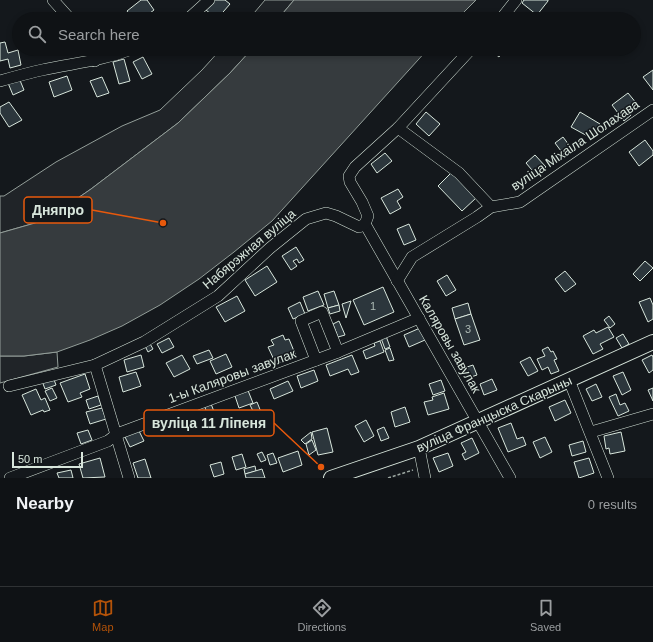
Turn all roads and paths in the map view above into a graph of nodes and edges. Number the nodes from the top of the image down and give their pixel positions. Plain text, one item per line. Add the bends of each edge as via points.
1 (53, 0) edge
2 (209, 0) edge
3 (516, 0) edge
4 (64, 12) edge
5 (196, 12) edge
6 (507, 12) edge
7 (94, 56) edge
8 (114, 56) edge
9 (465, 56) edge
10 (95, 61) junction
11 (0, 81) edge
12 (653, 110) edge
13 (398, 128) junction
14 (491, 207) junction
15 (365, 224) junction
16 (397, 281) junction
17 (419, 318) junction
18 (653, 342) edge
19 (338, 352) junction
20 (316, 360) junction
21 (95, 365) junction
22 (569, 380) junction
23 (9, 386) dead end
24 (653, 414) edge
25 (478, 422) junction
26 (591, 432) junction
27 (117, 434) junction
28 (419, 448) junction
29 (10, 478) edge
30 (129, 478) edge
31 (331, 478) edge
32 (425, 478) edge
33 (510, 478) edge
34 (608, 478) edge

1 - 4 street
2 - 5 street
3 - 6 street
7 - 10 street
8 - 10 street
9 - 13 street
10 - 11 street via 42,70
12 - 14 street, вуліца Міхаіла Шолахава via 520,202
13 - 14 street via 459,173
13 - 15 street via 355,167 350,176 350,182 368,216
14 - 16 street, вуліца Міхаіла Шолахава via 412,257
15 - 16 street, Каляровы завулак
15 - 21 street, Набярэжная вуліца via 359,227 326,213 306,219 218,296 144,342
16 - 17 street, Каляровы завулак
17 - 19 street, 1-ы Каляровы завулак
17 - 25 street, Каляровы завулак
18 - 22 main road, вуліца Францыска Скарыны
19 - 20 street, 1-ы Каляровы завулак
19 - 20 street via 322,312 302,321
20 - 27 street, 1-ы Каляровы завулак
21 - 23 street, Набярэжная вуліца
21 - 27 street
22 - 25 main road, вуліца Францыска Скарыны
22 - 26 street
24 - 26 street
25 - 28 main road, вуліца Францыска Скарыны
25 - 33 street, Каляровы завулак
26 - 34 street
27 - 29 street, 1-ы Каляровы завулак via 108,441
27 - 30 street
28 - 31 main road, вуліца Францыска Скарыны
28 - 32 street

